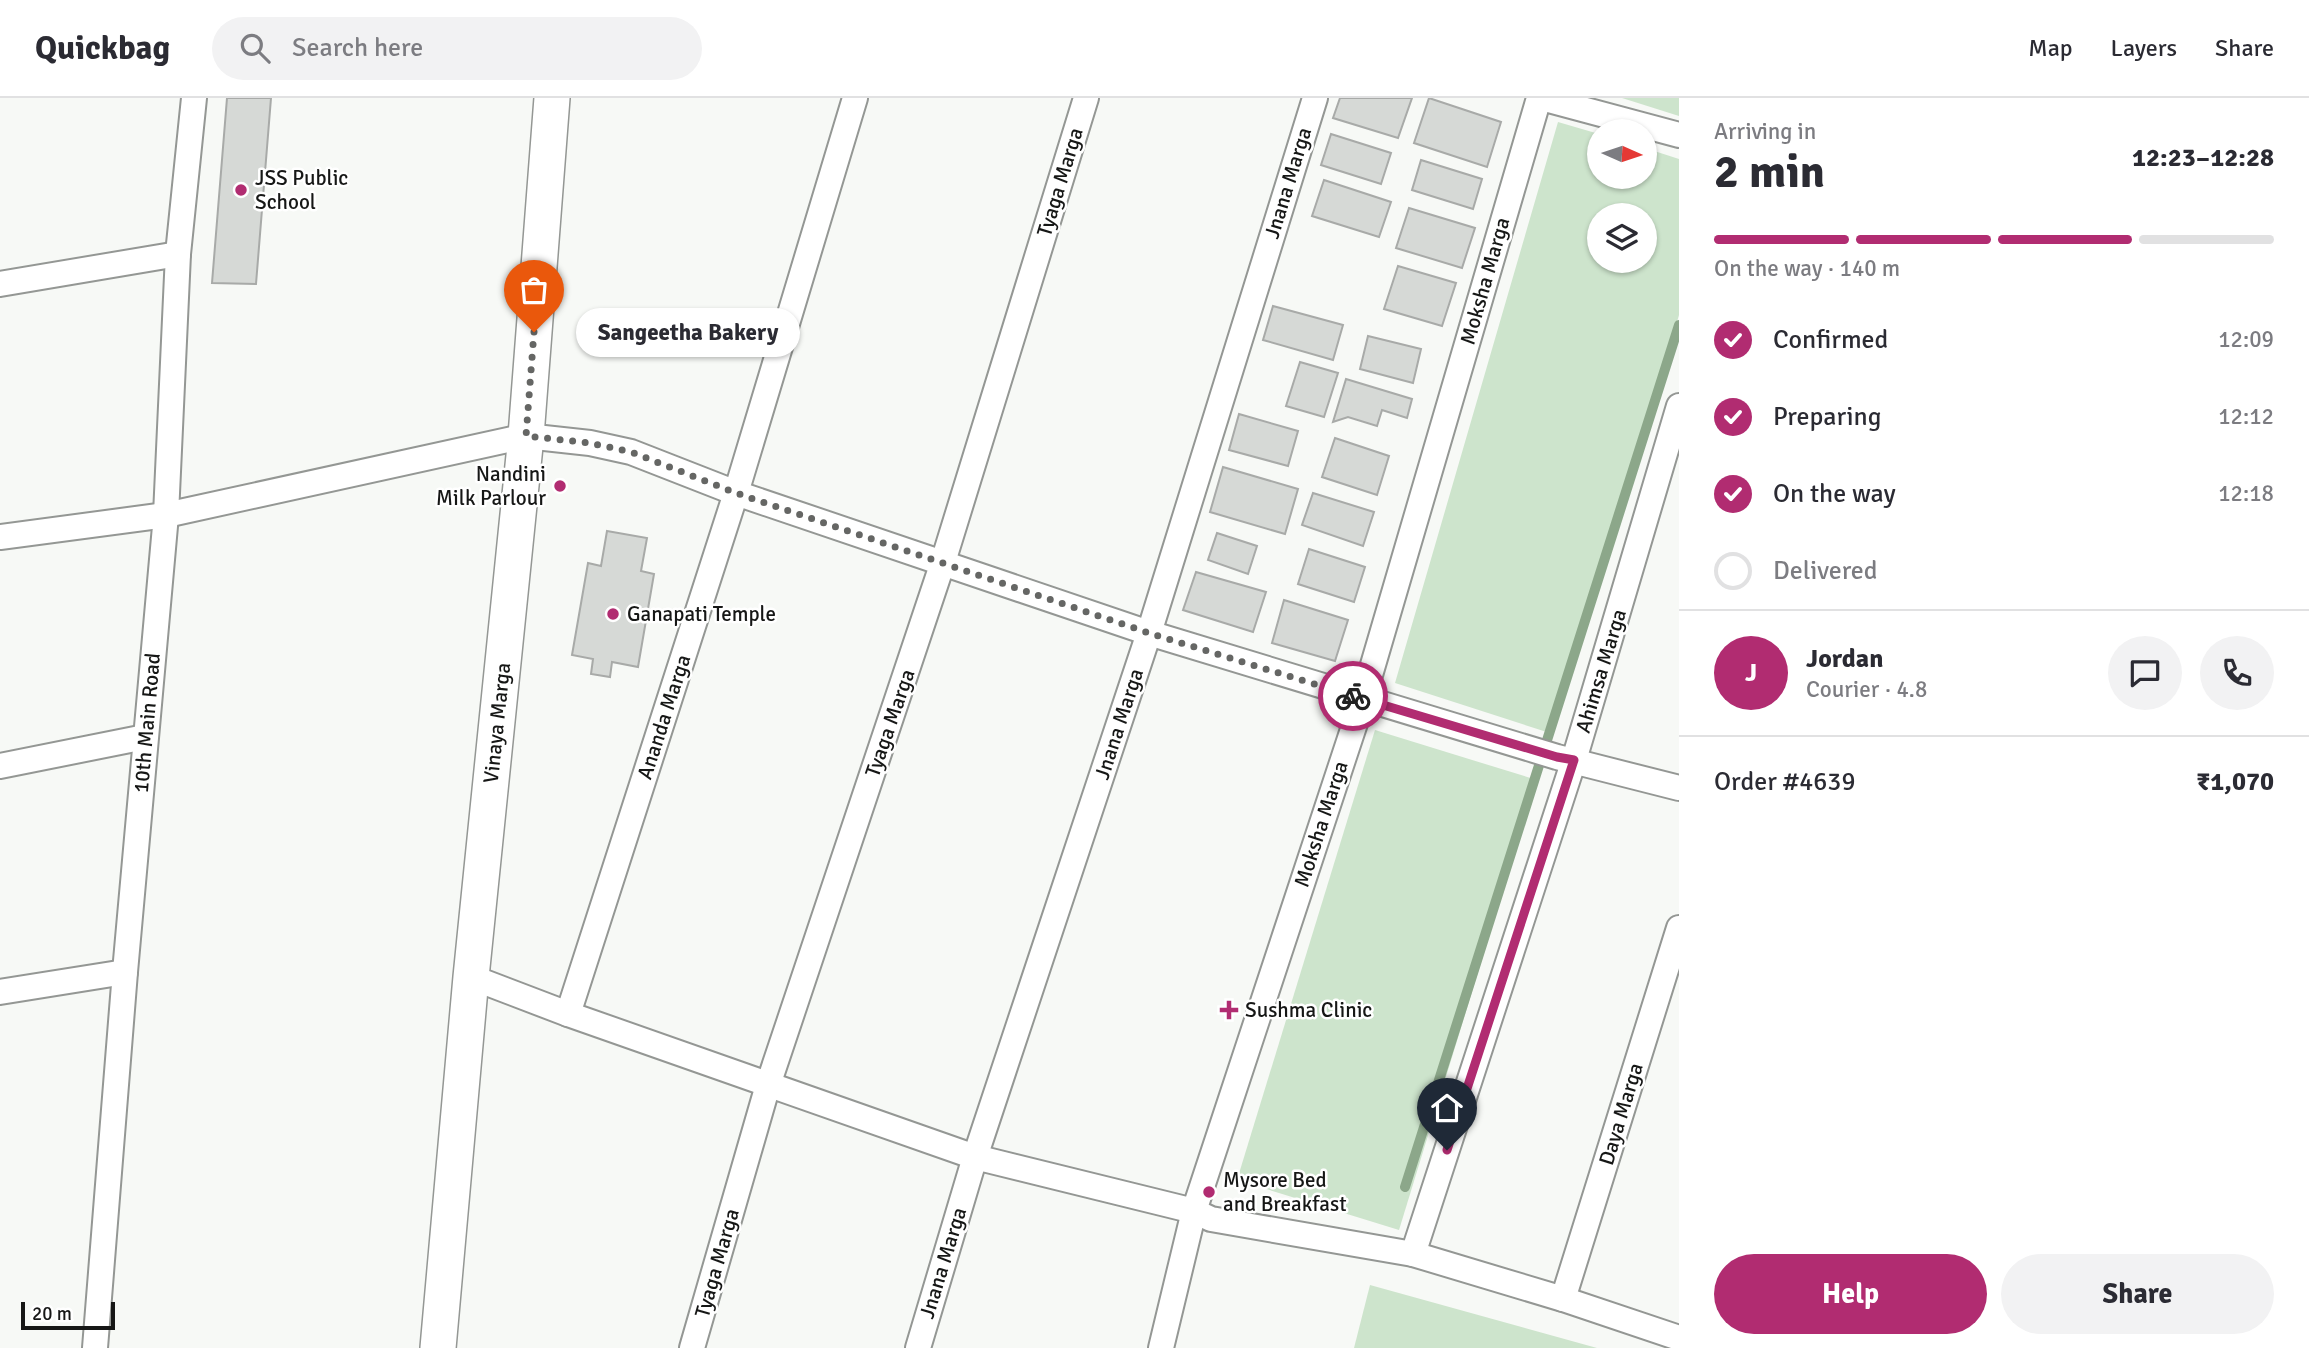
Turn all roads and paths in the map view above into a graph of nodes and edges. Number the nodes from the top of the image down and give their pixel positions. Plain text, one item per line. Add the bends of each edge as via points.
1 (194, 98) edge
2 (552, 98) edge
3 (855, 98) edge
4 (1086, 98) edge
5 (1315, 98) edge
6 (1540, 98) edge
7 (1679, 135) edge
8 (178, 254) junction
9 (0, 285) edge
10 (1679, 406) edge
11 (526, 436) junction
12 (736, 493) junction
13 (166, 515) junction
14 (0, 537) edge
15 (943, 562) junction
16 (1149, 633) junction
17 (1363, 699) junction
18 (145, 737) junction
19 (1566, 759) junction
20 (0, 766) edge
21 (1679, 788) edge
22 (1679, 928) edge
23 (125, 972) junction
24 (471, 977) junction
25 (0, 992) edge
26 (568, 1014) junction
27 (768, 1085) junction
28 (975, 1157) junction
29 (1194, 1211) junction
30 (1413, 1254) junction
31 (1563, 1299) junction
32 (1679, 1338) edge
33 (95, 1348) edge
34 (438, 1348) edge
35 (692, 1348) edge
36 (918, 1348) edge
37 (1161, 1348) edge

1 - 8 street, 10th Main Road
2 - 11 street, Vinaya Marga
3 - 12 street, Ananda Marga
4 - 15 street, Tyaga Marga
5 - 16 street, Jnana Marga
6 - 7 street
6 - 17 street, Moksha Marga
8 - 9 street
8 - 13 street, 10th Main Road
10 - 19 street, Ahimsa Marga
11 - 12 street via 631,452
11 - 13 street
11 - 24 street, Vinaya Marga
12 - 15 street
12 - 26 street, Ananda Marga
13 - 14 street
13 - 18 street, 10th Main Road
15 - 16 street
15 - 27 street, Tyaga Marga
16 - 17 street
16 - 28 street, Jnana Marga
17 - 19 street
17 - 29 street, Moksha Marga
18 - 20 street
18 - 23 street, 10th Main Road
19 - 21 street
19 - 30 street, Ahimsa Marga
22 - 31 street, Daya Marga
23 - 25 street
23 - 33 street, 10th Main Road
24 - 26 street
24 - 34 street, Vinaya Marga
26 - 27 street
27 - 28 street
27 - 35 street, Tyaga Marga
28 - 29 street
28 - 36 street, Jnana Marga
29 - 30 street via 1211,1219
29 - 37 street, Moksha Marga
30 - 31 street
31 - 32 street

